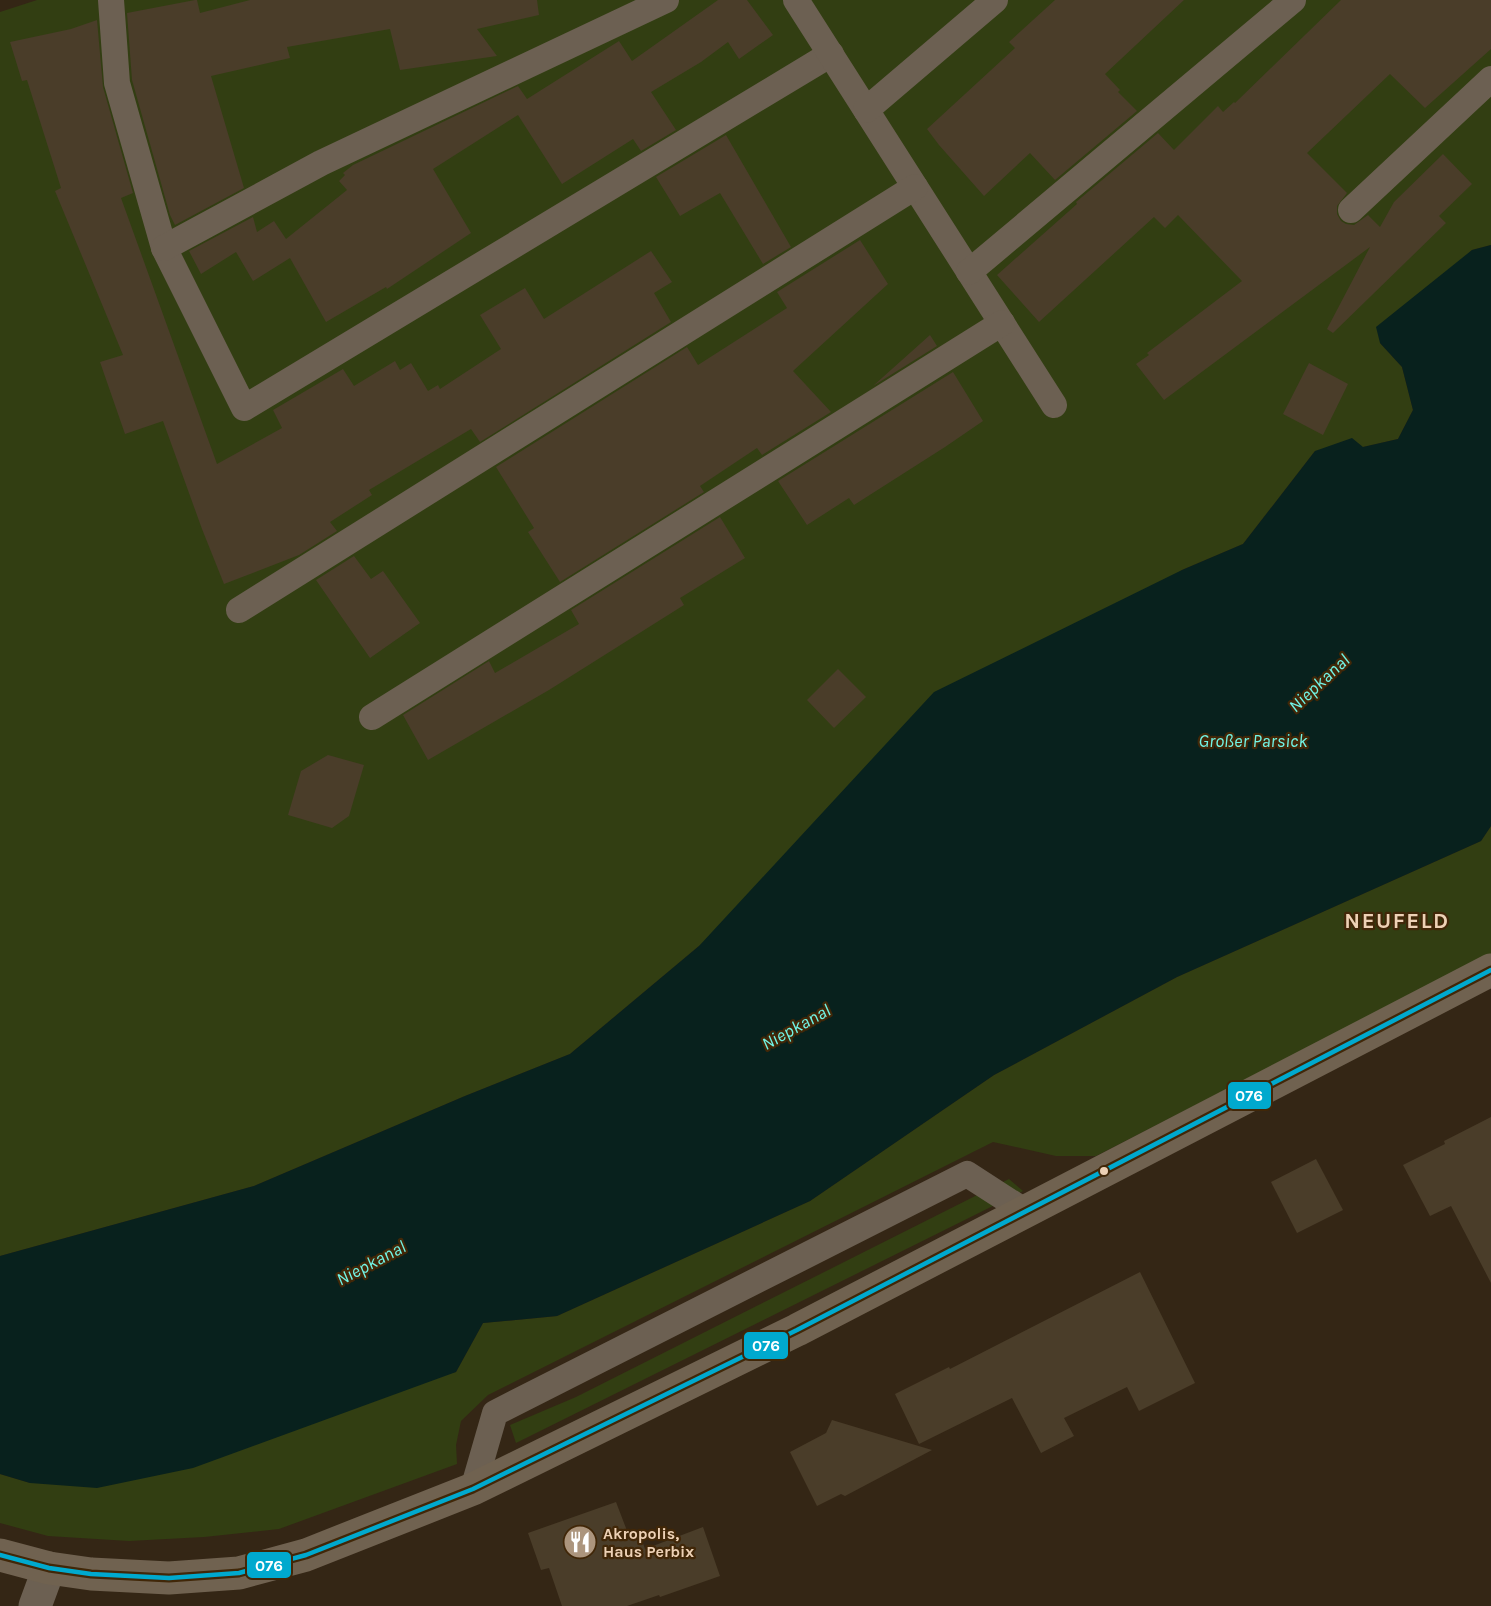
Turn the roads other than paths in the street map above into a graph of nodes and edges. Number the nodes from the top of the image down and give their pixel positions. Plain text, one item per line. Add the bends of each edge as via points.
1 (111, 0) edge
2 (666, 0) edge
3 (796, 0) edge
4 (996, 0) edge
5 (1293, 0) edge
6 (831, 54) junction
7 (1491, 80) edge
8 (866, 110) junction
9 (915, 186) junction
10 (1351, 210) dead end
11 (164, 248) junction
12 (969, 272) junction
13 (1002, 323) junction
14 (1054, 405) dead end
15 (239, 610) dead end
16 (372, 717) dead end
17 (1491, 969) edge
18 (1026, 1212) junction
19 (473, 1489) junction
20 (0, 1555) edge
21 (49, 1568) junction
22 (35, 1606) edge

1 - 11 lane via 117,84
2 - 11 lane via 321,163
3 - 6 lane
4 - 8 lane
5 - 12 lane
6 - 8 lane
6 - 11 lane via 244,408
7 - 10 lane
8 - 9 lane
9 - 12 lane
9 - 15 lane
12 - 13 lane
13 - 14 lane
13 - 16 lane
17 - 18 main road
18 - 19 main road
18 - 19 lane via 967,1174 495,1413
19 - 21 main road via 306,1556 239,1574 169,1578
20 - 21 main road
21 - 22 street

